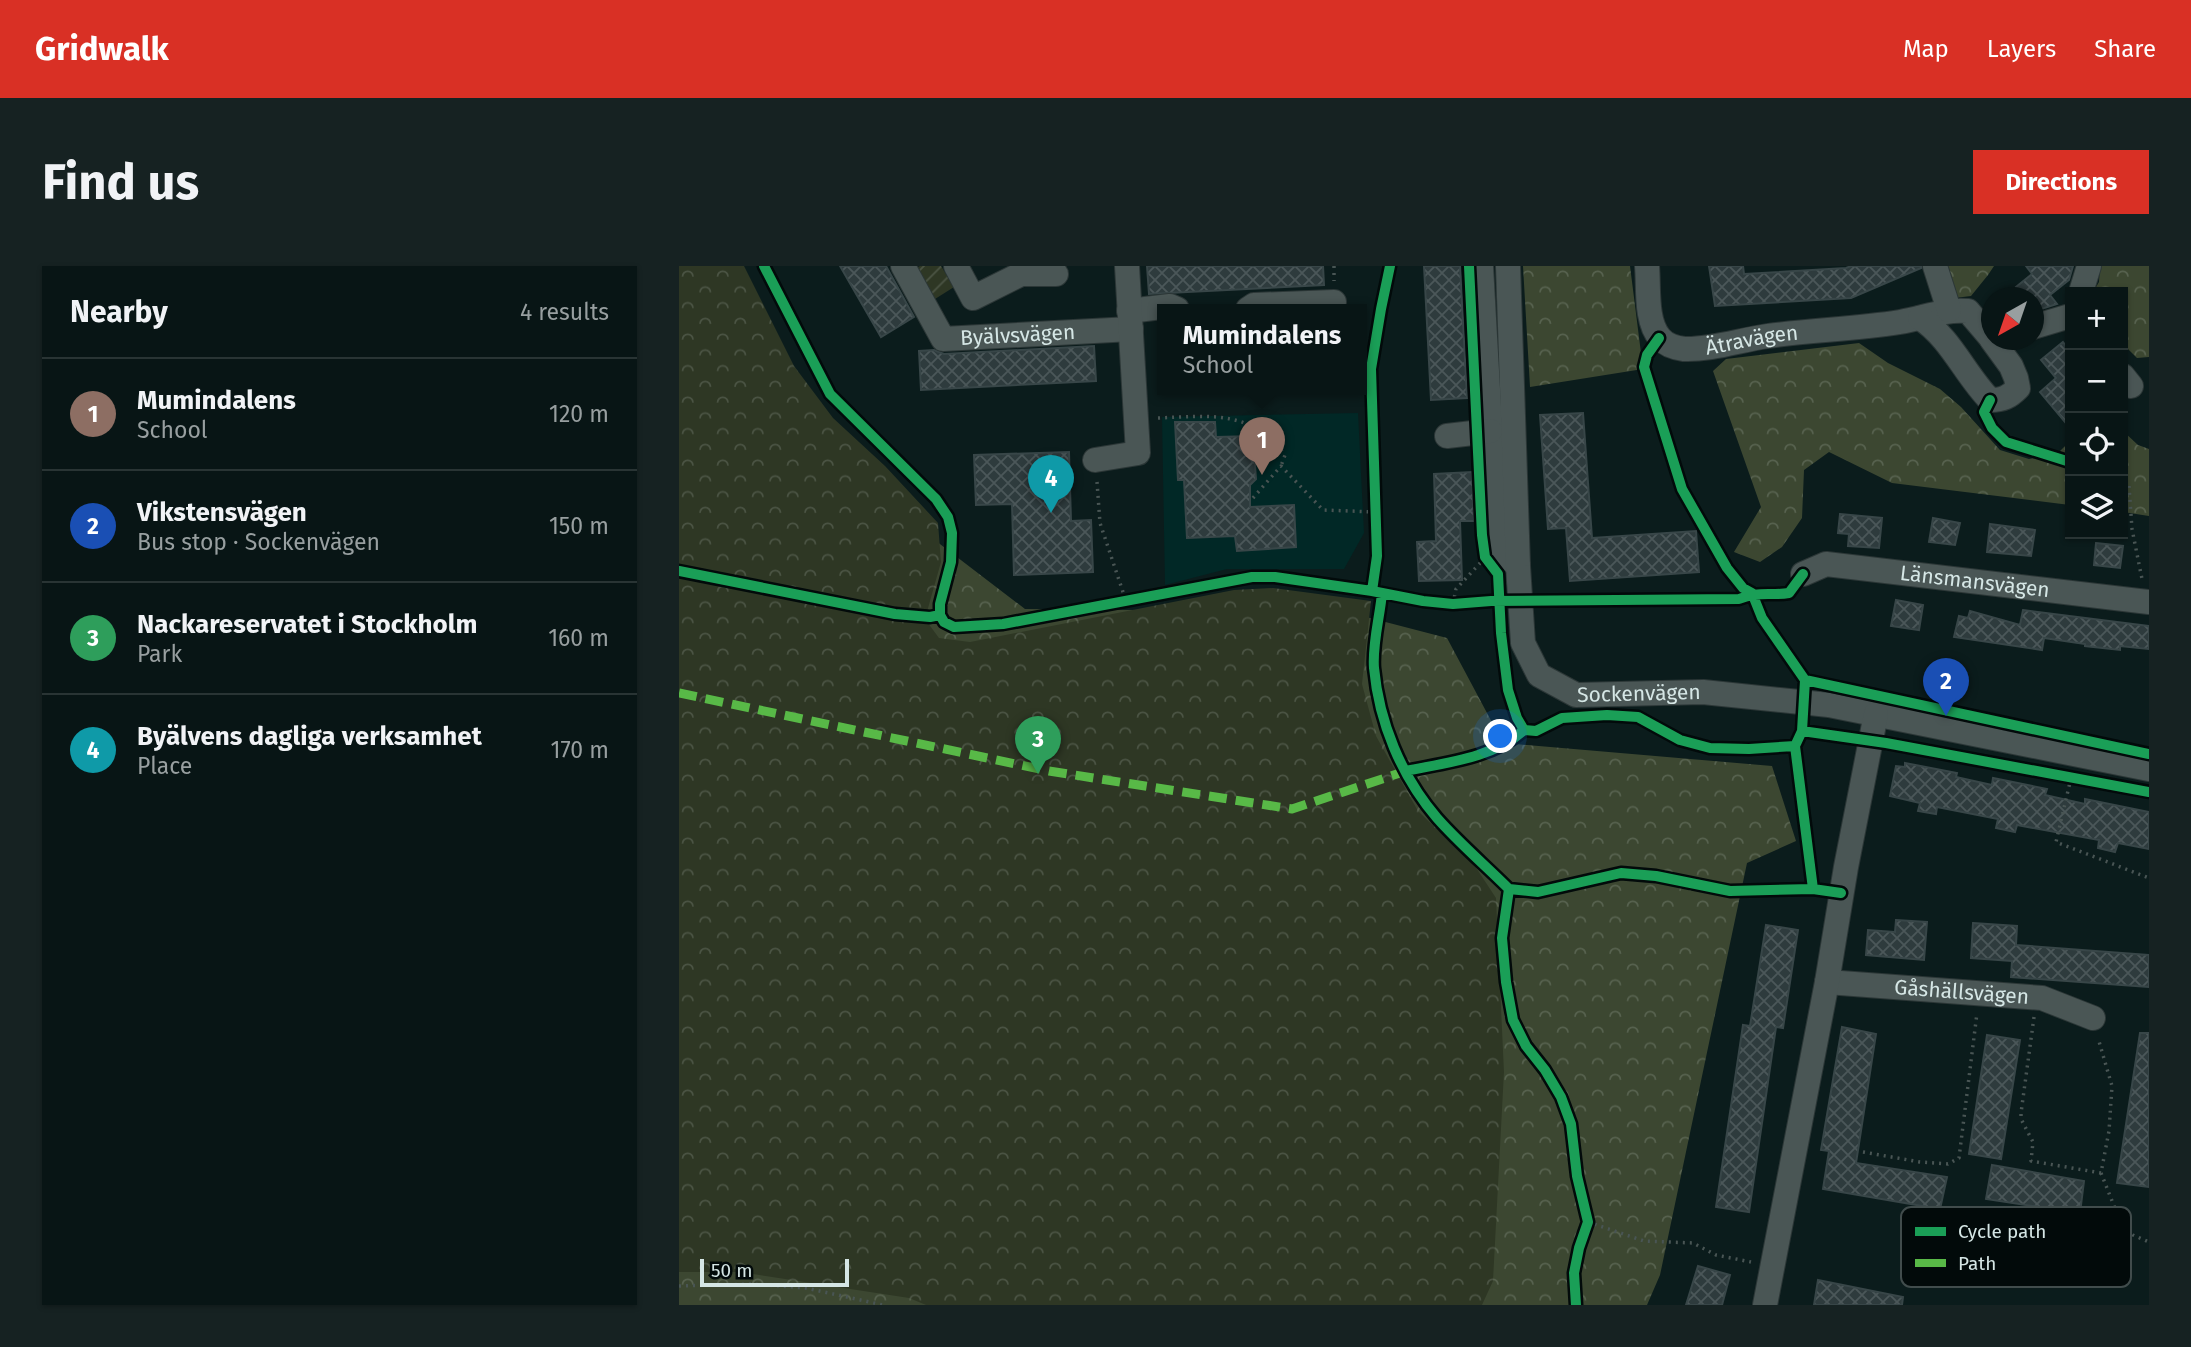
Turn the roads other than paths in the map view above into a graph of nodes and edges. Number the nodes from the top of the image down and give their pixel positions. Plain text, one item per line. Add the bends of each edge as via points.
1 (903, 266) edge
2 (956, 266) edge
3 (1127, 266) edge
4 (1481, 266) edge
5 (1508, 266) edge
6 (1647, 266) edge
7 (1935, 266) edge
8 (2088, 266) edge
9 (1056, 274) dead end
10 (2082, 287) edge
11 (1334, 302) dead end
12 (1281, 304) edge
13 (1949, 310) junction
14 (1157, 311) edge
15 (2065, 317) edge
16 (1920, 318) junction
17 (1130, 320) junction
18 (2044, 324) edge
19 (1981, 326) edge
20 (1999, 350) edge
21 (1490, 431) junction
22 (1447, 436) dead end
23 (1095, 460) road end
24 (1518, 566) junction
25 (1803, 574) dead end
26 (2148, 602) edge
27 (1876, 714) junction
28 (2149, 769) edge
29 (1827, 982) junction
30 (2093, 1018) road end
31 (1765, 1305) edge

1 - 17 street, Byälvsvägen via 943,339
2 - 9 street, Byälvsvägen via 973,298 1021,274
3 - 17 street
4 - 21 street
5 - 24 street, Sockenvägen
6 - 16 street, Ätravägen via 1651,321 1659,338 1680,349
7 - 13 street
8 - 10 street
11 - 12 street
13 - 16 street, Ätravägen
13 - 19 street via 1968,311
14 - 17 street, Byälvsvägen
15 - 18 street
16 - 20 street via 1945,340 1990,400 2011,396 2018,388
17 - 23 street via 1138,453
21 - 22 street
21 - 24 street via 1497,547
24 - 27 street, Sockenvägen via 1523,643 1539,675 1576,695 1703,692
25 - 26 street, Länsmansvägen via 1826,564
27 - 28 street, Sockenvägen
27 - 29 street
29 - 30 street, Gåshällsvägen via 2036,997
29 - 31 street

